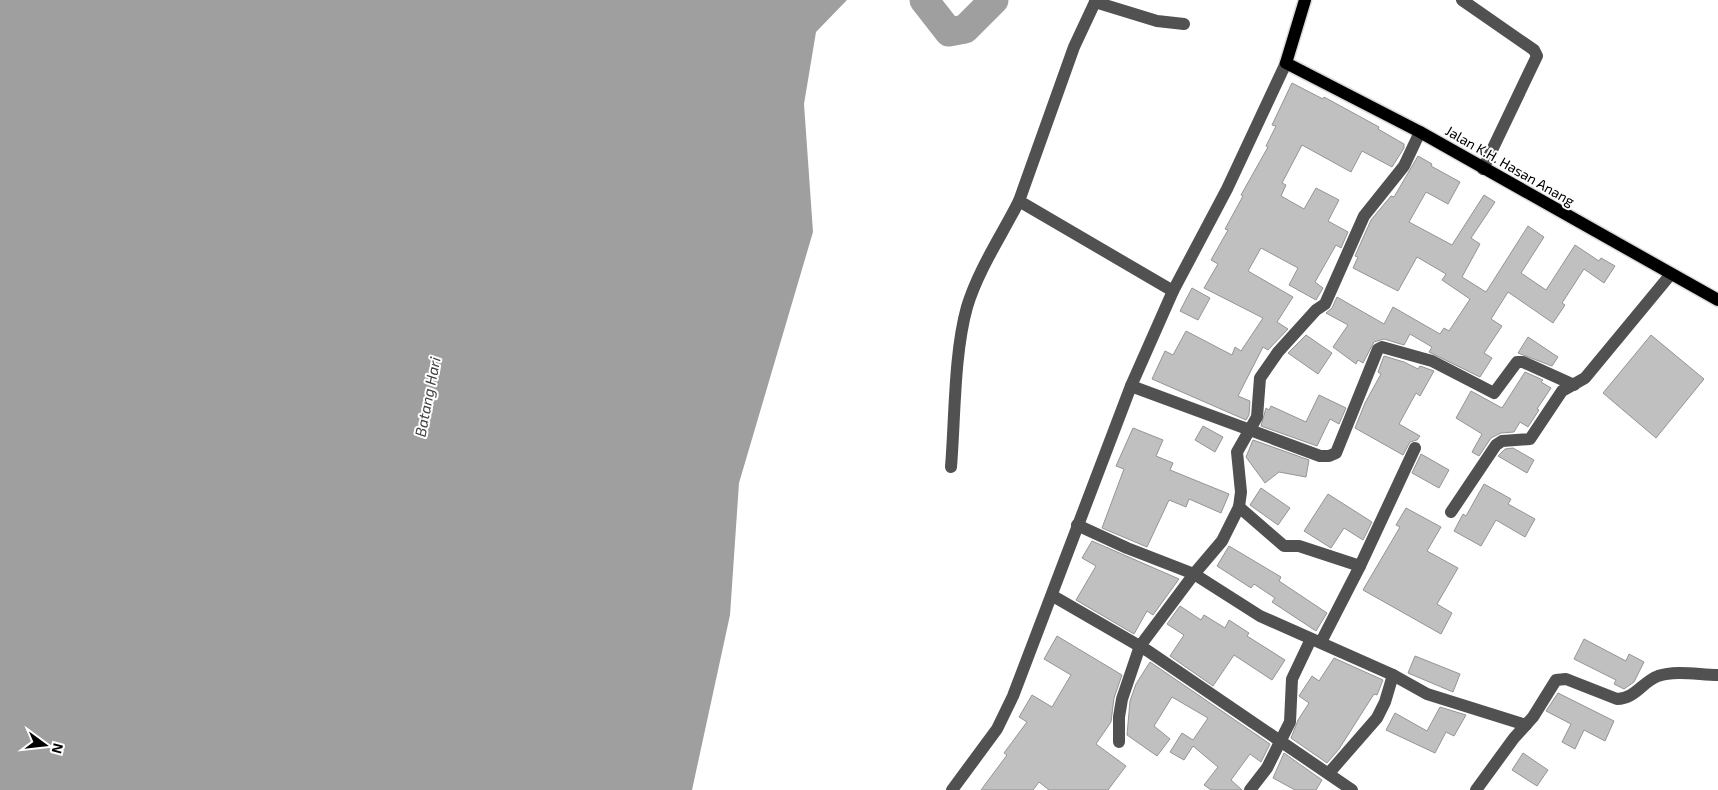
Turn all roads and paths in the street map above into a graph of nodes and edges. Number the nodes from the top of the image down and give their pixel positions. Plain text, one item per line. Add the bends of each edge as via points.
1 (1306, 0) edge
2 (1462, 0) edge
3 (1095, 1) edge
4 (1184, 24) dead end
5 (1286, 63) junction
6 (1420, 132) junction
7 (1483, 169) junction
8 (1019, 201) junction
9 (1671, 274) junction
10 (1173, 291) junction
11 (1718, 300) edge
12 (1574, 385) junction
13 (1131, 386) junction
14 (1250, 428) junction
15 (1415, 448) dead end
16 (952, 467) dead end
17 (1239, 508) junction
18 (1452, 512) dead end
19 (1077, 525) junction
20 (1360, 566) junction
21 (1194, 574) junction
22 (1053, 596) junction
23 (1316, 640) junction
24 (1140, 646) junction
25 (1393, 675) junction
26 (1718, 675) edge
27 (1526, 725) junction
28 (1119, 742) dead end
29 (1280, 742) junction
30 (1329, 773) junction
31 (952, 790) edge
32 (1250, 790) edge
33 (1352, 790) edge
34 (1476, 790) edge

1 - 5 main road
2 - 7 street via 1534,50 1537,56
3 - 4 street via 1157,21
3 - 8 street via 1074,48
5 - 6 main road, Jalan K.H. Hasan Anang
5 - 10 street via 1227,189
6 - 7 main road, Jalan K.H. Hasan Anang
6 - 14 street via 1404,166 1364,216 1325,304 1272,360 1260,378 1257,417
7 - 9 main road, Jalan K.H. Hasan Anang
8 - 10 street
8 - 16 street via 967,307 961,334
9 - 11 main road, Jalan K.H. Hasan Anang
9 - 12 street via 1585,378
10 - 13 street
12 - 14 street via 1517,362 1494,392 1432,361 1382,347 1378,349 1336,453 1320,456
12 - 18 street via 1562,391 1530,439 1502,441 1496,445
13 - 14 street
13 - 19 street
14 - 17 street via 1237,452 1241,492
15 - 20 street
17 - 20 street via 1284,546 1299,546
17 - 21 street via 1222,541
19 - 21 street
19 - 22 street
20 - 23 street
21 - 23 street via 1260,616
21 - 24 street
22 - 24 street
22 - 31 street via 997,729
23 - 25 street
23 - 29 street via 1292,679 1292,713
24 - 28 street via 1122,699
24 - 29 street
25 - 27 street via 1427,694
25 - 30 street via 1376,718
26 - 27 street via 1684,673 1659,676 1626,699 1618,699 1566,679 1556,680
27 - 34 street
29 - 30 street
29 - 32 street via 1267,768
30 - 33 street

